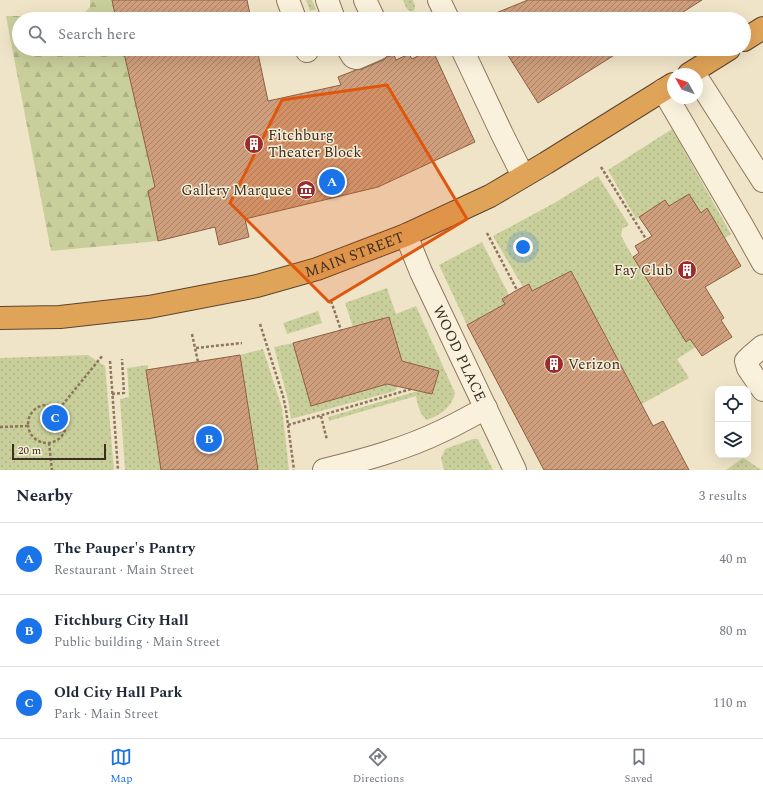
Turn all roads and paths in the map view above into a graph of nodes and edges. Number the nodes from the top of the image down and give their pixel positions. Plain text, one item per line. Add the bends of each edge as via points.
1 (288, 0) edge
2 (326, 0) edge
3 (365, 0) edge
4 (292, 12) edge
5 (331, 12) edge
6 (371, 12) edge
7 (763, 28) edge
8 (751, 36) edge
9 (352, 56) edge
10 (362, 56) edge
11 (465, 56) edge
12 (719, 56) edge
13 (702, 68) edge
14 (667, 88) edge
15 (703, 89) edge
16 (677, 104) edge
17 (601, 167) dead end
18 (524, 176) junction
19 (763, 181) edge
20 (487, 233) dead end
21 (406, 235) junction
22 (646, 239) dead end
23 (763, 263) edge
24 (517, 290) dead end
25 (331, 301) dead end
26 (0, 318) edge
27 (260, 324) dead end
28 (340, 330) dead end
29 (192, 334) dead end
30 (242, 343) dead end
31 (763, 346) edge
32 (196, 348) junction
33 (102, 355) dead end
34 (122, 359) dead end
35 (110, 361) dead end
36 (198, 362) dead end
37 (411, 389) dead end
38 (763, 390) edge
39 (112, 394) junction
40 (486, 408) junction
41 (59, 409) junction
42 (288, 425) junction
43 (28, 426) junction
44 (0, 427) edge
45 (49, 444) junction
46 (52, 470) edge
47 (118, 470) edge
48 (294, 470) edge
49 (324, 470) edge
50 (516, 470) edge

1 - 4 street
2 - 5 street
3 - 6 street
7 - 8 highway
9 - 10 street
11 - 18 street
12 - 13 highway
14 - 18 highway, MAIN STREET
15 - 19 street
16 - 23 street
17 - 22 path
18 - 21 highway, MAIN STREET via 490,196
20 - 24 path
21 - 26 highway, MAIN STREET via 317,269 249,287 149,307 60,317
21 - 40 street, WOOD PLACE
25 - 28 path
27 - 42 path via 283,396
29 - 32 path
30 - 32 path
31 - 38 street via 746,361
32 - 36 path
33 - 41 path
34 - 39 path via 124,393
35 - 39 path
37 - 42 path
39 - 47 path
40 - 49 street via 407,446
40 - 50 street, WOOD PLACE
41 - 43 path via 47,405 34,410 28,420
41 - 45 path via 64,414 66,428 60,439
42 - 48 path
43 - 44 path
43 - 45 path via 32,437
45 - 46 path

